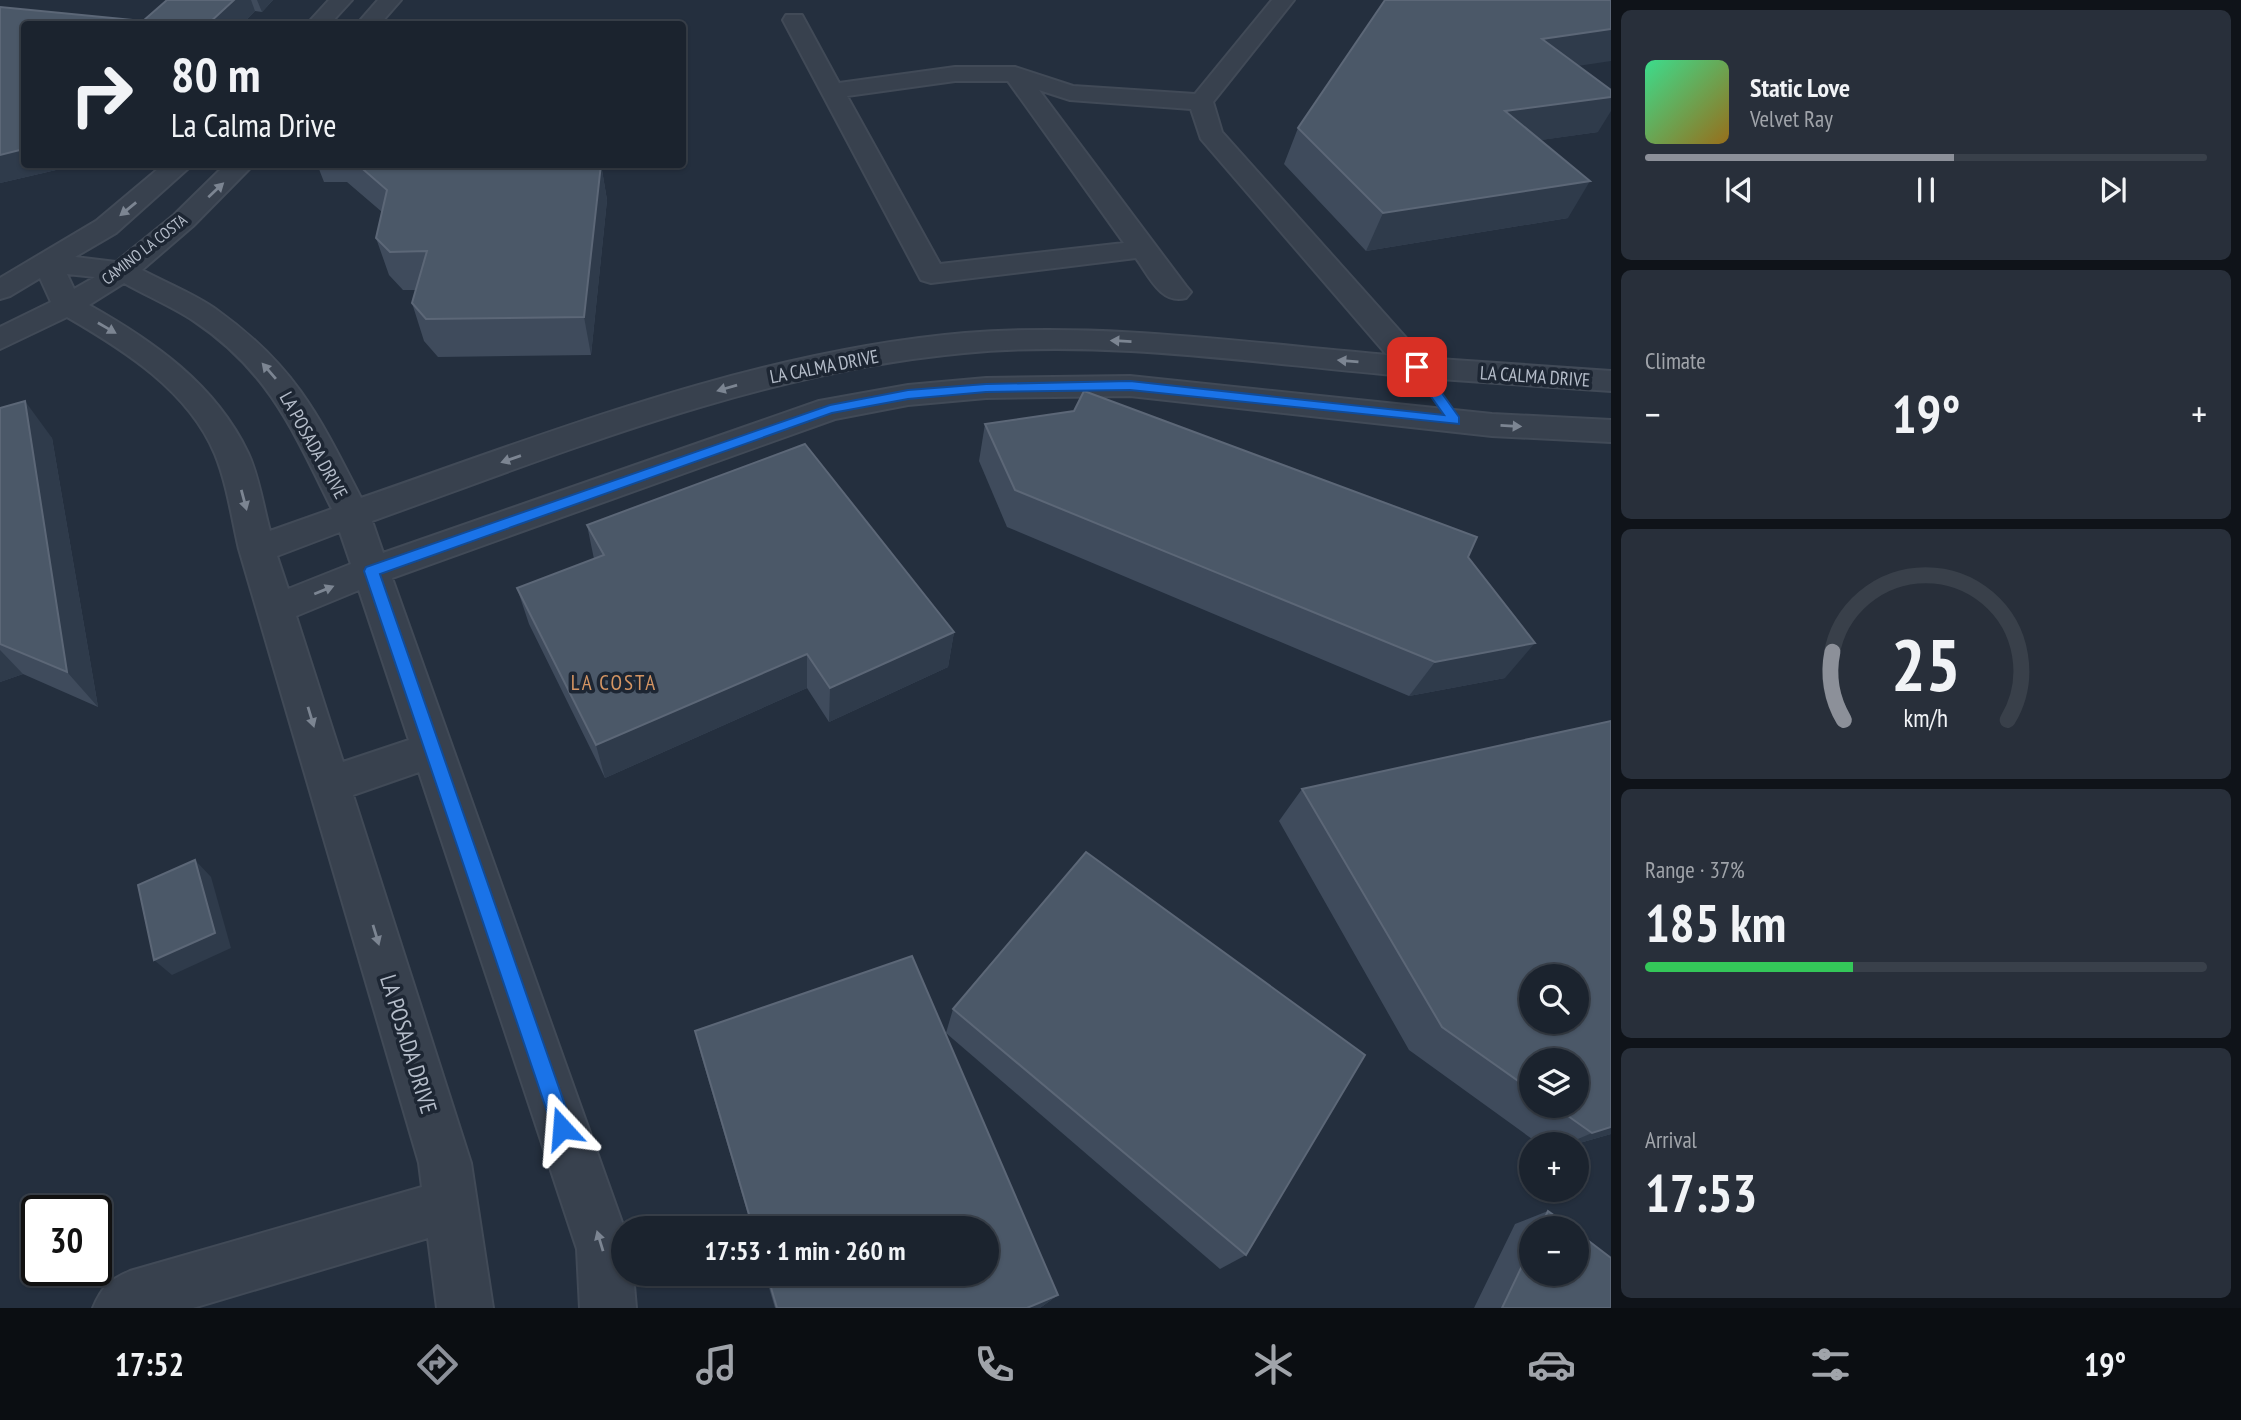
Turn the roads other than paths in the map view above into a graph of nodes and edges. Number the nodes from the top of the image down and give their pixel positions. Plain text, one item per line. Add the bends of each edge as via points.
1 (341, 0) edge
2 (390, 0) edge
3 (1283, 0) edge
4 (793, 20) dead end
5 (321, 21) edge
6 (371, 21) edge
7 (1015, 74) junction
8 (832, 91) junction
9 (1201, 102) junction
10 (175, 168) edge
11 (237, 168) edge
12 (1143, 249) junction
13 (48, 263) junction
14 (122, 271) junction
15 (0, 290) edge
16 (1177, 292) dead end
17 (67, 305) junction
18 (0, 339) edge
19 (1417, 367) junction
20 (1611, 381) edge
21 (1455, 421) junction
22 (1611, 431) edge
23 (352, 515) junction
24 (257, 549) junction
25 (371, 571) junction
26 (277, 608) junction
27 (433, 750) junction
28 (331, 784) junction
29 (451, 1205) junction
30 (121, 1308) edge
31 (465, 1308) edge
32 (608, 1308) edge

1 - 5 street
2 - 6 street
3 - 9 street
4 - 8 street
7 - 8 street via 955,74
7 - 9 street via 1070,93
7 - 12 street
8 - 12 street via 931,274
9 - 19 street via 1210,134
10 -> 13 street via 106,227
14 -> 11 street, CAMINO LA COSTA
12 - 16 street
13 - 14 street, LA POSADA DRIVE
13 - 15 street
13 - 17 street
14 - 17 street, CAMINO LA COSTA
23 -> 14 street, LA POSADA DRIVE via 303,417 260,360 205,315
17 - 18 street, CAMINO LA COSTA
17 -> 24 street, LA POSADA DRIVE via 162,365 202,405 232,454
19 - 20 street, LA CALMA DRIVE
19 - 21 street
19 -> 23 street, LA CALMA DRIVE via 1120,341 1037,340 836,360 626,419
21 -> 22 street
21 - 25 street via 1130,386 986,388 908,395 830,409
23 - 24 street, LA CALMA DRIVE
23 - 25 street, LA POSADA DRIVE
24 - 26 street, LA POSADA DRIVE
26 -> 25 street
25 - 27 street, LA POSADA DRIVE
26 -> 28 street, LA POSADA DRIVE
27 - 28 street
32 -> 27 street, LA POSADA DRIVE via 604,1249
28 -> 29 street, LA POSADA DRIVE via 445,1163
29 - 30 street via 130,1299
29 - 31 street, LA POSADA DRIVE

